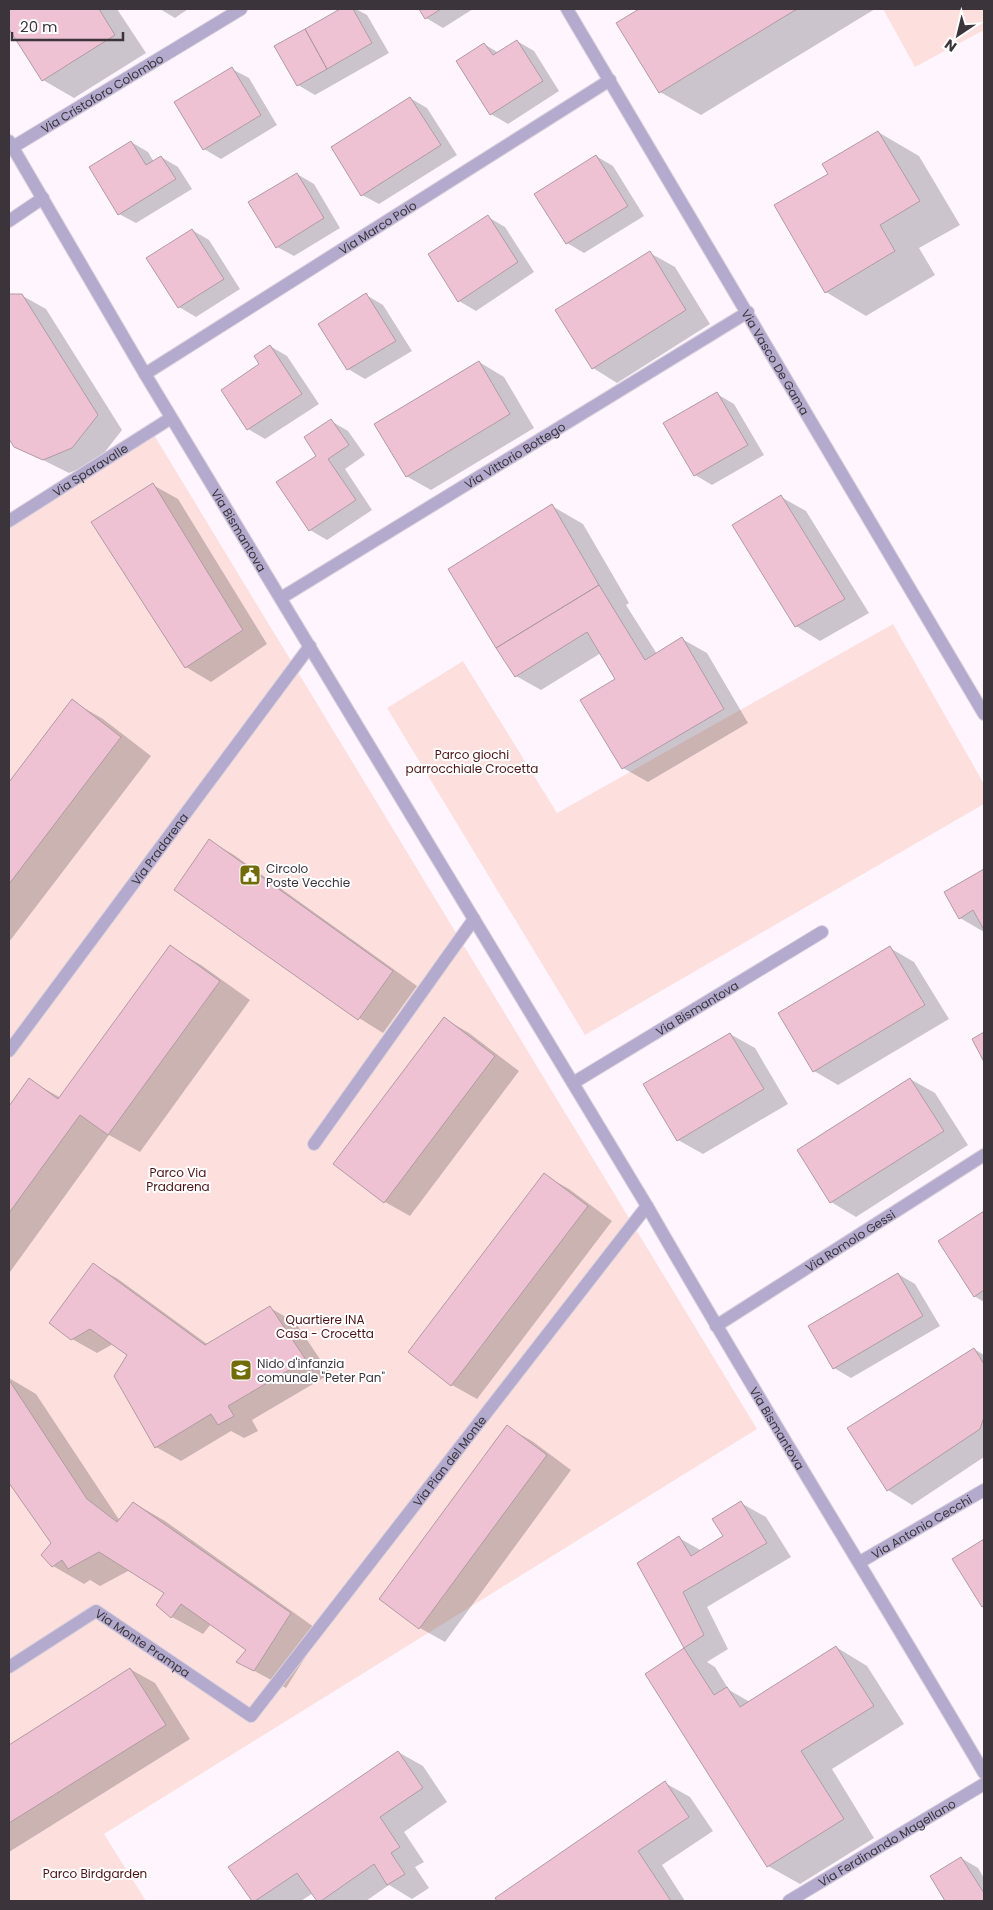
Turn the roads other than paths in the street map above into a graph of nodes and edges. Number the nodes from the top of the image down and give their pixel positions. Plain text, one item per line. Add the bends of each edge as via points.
1 (241, 9) edge
2 (567, 9) edge
3 (610, 80) junction
4 (11, 144) edge
5 (43, 198) junction
6 (9, 221) edge
7 (748, 312) junction
8 (145, 374) junction
9 (171, 418) junction
10 (9, 521) edge
11 (281, 598) junction
12 (310, 646) junction
13 (984, 714) edge
14 (474, 918) junction
15 (822, 932) dead end
16 (9, 1051) edge
17 (573, 1082) junction
18 (314, 1144) dead end
19 (984, 1155) edge
20 (647, 1206) junction
21 (716, 1326) junction
22 (984, 1490) edge
23 (860, 1562) junction
24 (9, 1667) edge
25 (252, 1716) joint
26 (984, 1773) edge
27 (984, 1784) edge
28 (789, 1901) edge

1 - 4 street, Via Cristoforo Colombo
2 - 3 street, Via Vasco De Gama
3 - 7 street, Via Vasco De Gama
3 - 8 street, Via Marco Polo
4 - 5 street, Via Bismantova
5 - 6 street
5 - 8 street, Via Bismantova
7 - 11 street, Via Vittorio Bottego
7 - 13 street, Via Vasco De Gama
8 - 9 street, Via Bismantova
9 - 10 street, Via Sparavalle
9 - 11 street, Via Bismantova
11 - 12 street, Via Bismantova
12 - 14 street, Via Bismantova
12 - 16 street, Via Pradarena
14 - 17 street, Via Bismantova
14 - 18 street
15 - 17 street, Via Bismantova
17 - 20 street, Via Bismantova
19 - 21 street, Via Romolo Gessi
20 - 21 street, Via Bismantova
20 - 25 street, Via Pian del Monte
21 - 23 street, Via Bismantova
22 - 23 street, Via Antonio Cecchi
23 - 26 street, Via Bismantova
24 - 25 street, Via Monte Prampa via 96,1610
27 - 28 street, Via Ferdinando Magellano

